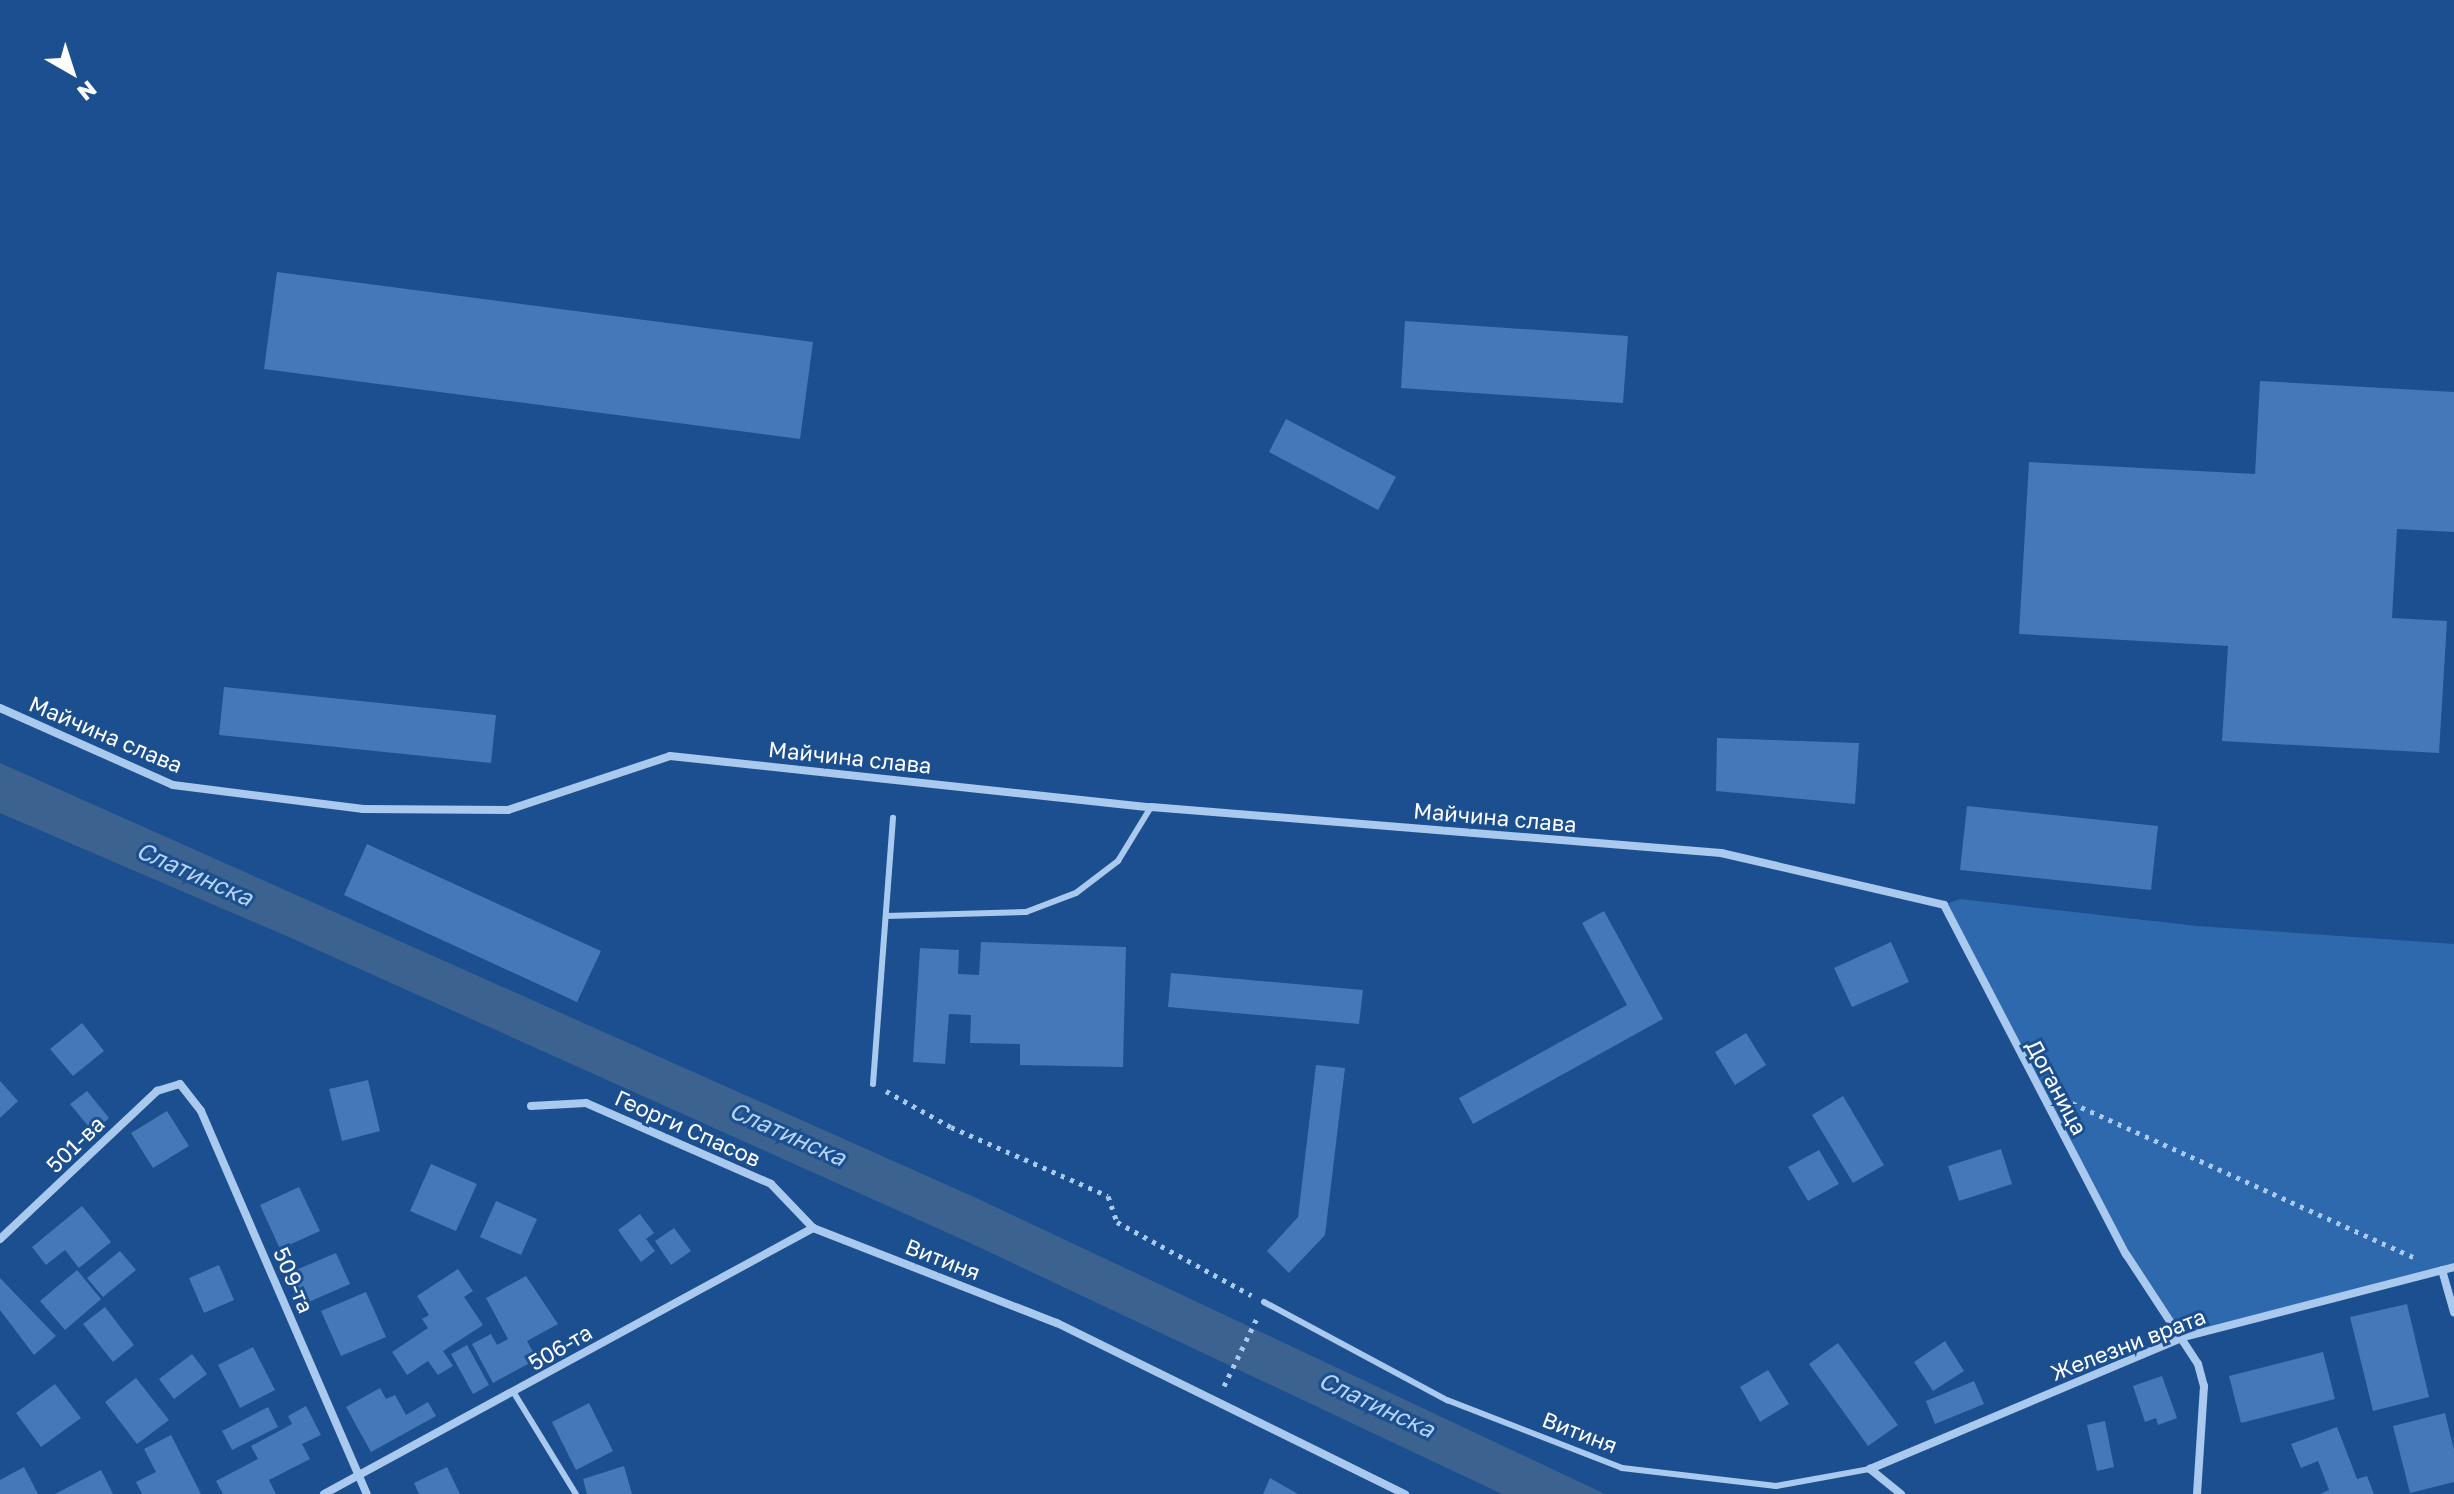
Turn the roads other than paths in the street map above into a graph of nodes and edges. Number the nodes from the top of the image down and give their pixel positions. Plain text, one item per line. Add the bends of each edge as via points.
1 (0, 708) edge
2 (1151, 807) junction
3 (893, 818) dead end
4 (1721, 853) joint
5 (886, 916) junction
6 (180, 1084) joint
7 (873, 1084) road end
8 (531, 1106) dead end
9 (813, 1228) junction
10 (0, 1239) edge
11 (2454, 1267) edge
12 (2442, 1270) junction
13 (1264, 1302) road end
14 (2454, 1312) edge
15 (2184, 1337) junction
16 (514, 1393) junction
17 (1870, 1469) junction
18 (358, 1475) junction
19 (324, 1494) edge
20 (367, 1494) edge
21 (576, 1494) edge
22 (1405, 1494) edge
23 (1901, 1494) edge
24 (2197, 1494) edge

1 - 2 street, Майчина слава via 173,785 363,809 508,810 670,756
2 - 4 street, Майчина слава
2 - 5 lane via 1118,861 1076,893 1026,912
3 - 5 lane
4 - 15 street, Доганица via 1944,905 2126,1254
5 - 7 lane
6 - 10 street, 501-ва via 157,1091
6 - 18 street, 509-та via 201,1111
8 - 9 street, Георги Спасов via 586,1103 771,1184
9 - 16 street, 506-та
9 - 22 street, Витиня via 1057,1323
11 - 12 street, Железни врата
12 - 14 street
12 - 15 street, Железни врата
13 - 17 lane, Витиня via 1447,1400 1622,1468 1776,1486
15 - 17 street, Железни врата
15 - 24 street, Доганица via 2204,1386
16 - 18 street, 506-та
16 - 21 lane
17 - 23 street
18 - 19 street, 506-та
18 - 20 street, 509-та

